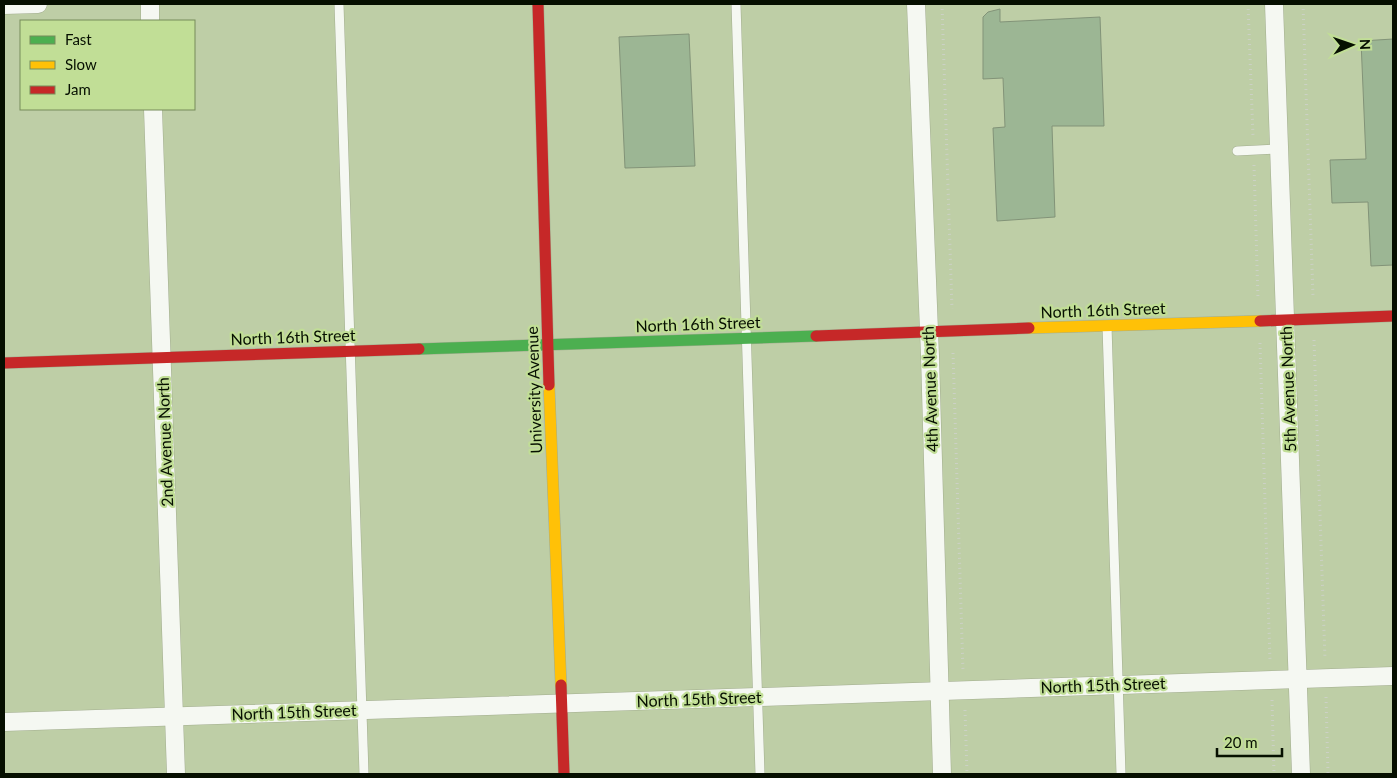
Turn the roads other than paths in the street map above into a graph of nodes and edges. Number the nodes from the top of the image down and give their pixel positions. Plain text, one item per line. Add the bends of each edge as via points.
1 (38, 4) edge
2 (150, 4) edge
3 (339, 4) edge
4 (538, 4) edge
5 (736, 4) edge
6 (916, 4) edge
7 (1274, 4) edge
8 (4, 5) edge
9 (150, 20) edge
10 (153, 110) edge
11 (1279, 149) junction
12 (1237, 151) dead end
13 (1393, 316) edge
14 (1285, 320) junction
15 (1107, 326) junction
16 (929, 333) junction
17 (747, 339) junction
18 (548, 345) junction
19 (350, 351) junction
20 (162, 357) junction
21 (4, 363) edge
22 (1393, 676) edge
23 (1298, 679) junction
24 (1118, 684) junction
25 (939, 690) junction
26 (758, 697) junction
27 (562, 704) junction
28 (362, 710) junction
29 (174, 716) junction
30 (4, 722) edge
31 (176, 774) edge
32 (364, 774) edge
33 (564, 774) edge
34 (760, 774) edge
35 (942, 774) edge
36 (1121, 774) edge
37 (1301, 774) edge

1 - 8 street
2 - 9 street
3 - 19 lane
4 - 18 street, University Avenue
5 - 17 lane
6 - 16 street, 4th Avenue North
7 - 11 street, 5th Avenue North
10 - 20 street, 2nd Avenue North
11 - 12 lane
11 - 14 street, 5th Avenue North
13 - 14 street, North 16th Street
14 - 15 street, North 16th Street
14 - 23 street, 5th Avenue North
15 - 16 street, North 16th Street
15 - 24 lane
16 - 17 street, North 16th Street
16 - 25 street, 4th Avenue North
17 - 18 street, North 16th Street
17 - 26 lane
18 - 19 street, North 16th Street
18 - 27 street, University Avenue
19 - 20 street, North 16th Street
19 - 28 lane
20 - 21 street, North 16th Street
20 - 29 street, 2nd Avenue North
22 - 23 street, North 15th Street
23 - 24 street, North 15th Street
23 - 37 street, 5th Avenue North
24 - 25 street, North 15th Street
24 - 36 lane
25 - 26 street, North 15th Street
25 - 35 street, 4th Avenue North
26 - 27 street, North 15th Street
26 - 34 lane
27 - 28 street, North 15th Street
27 - 33 street, University Avenue
28 - 29 street, North 15th Street
28 - 32 lane
29 - 30 street, North 15th Street
29 - 31 street, 2nd Avenue North

